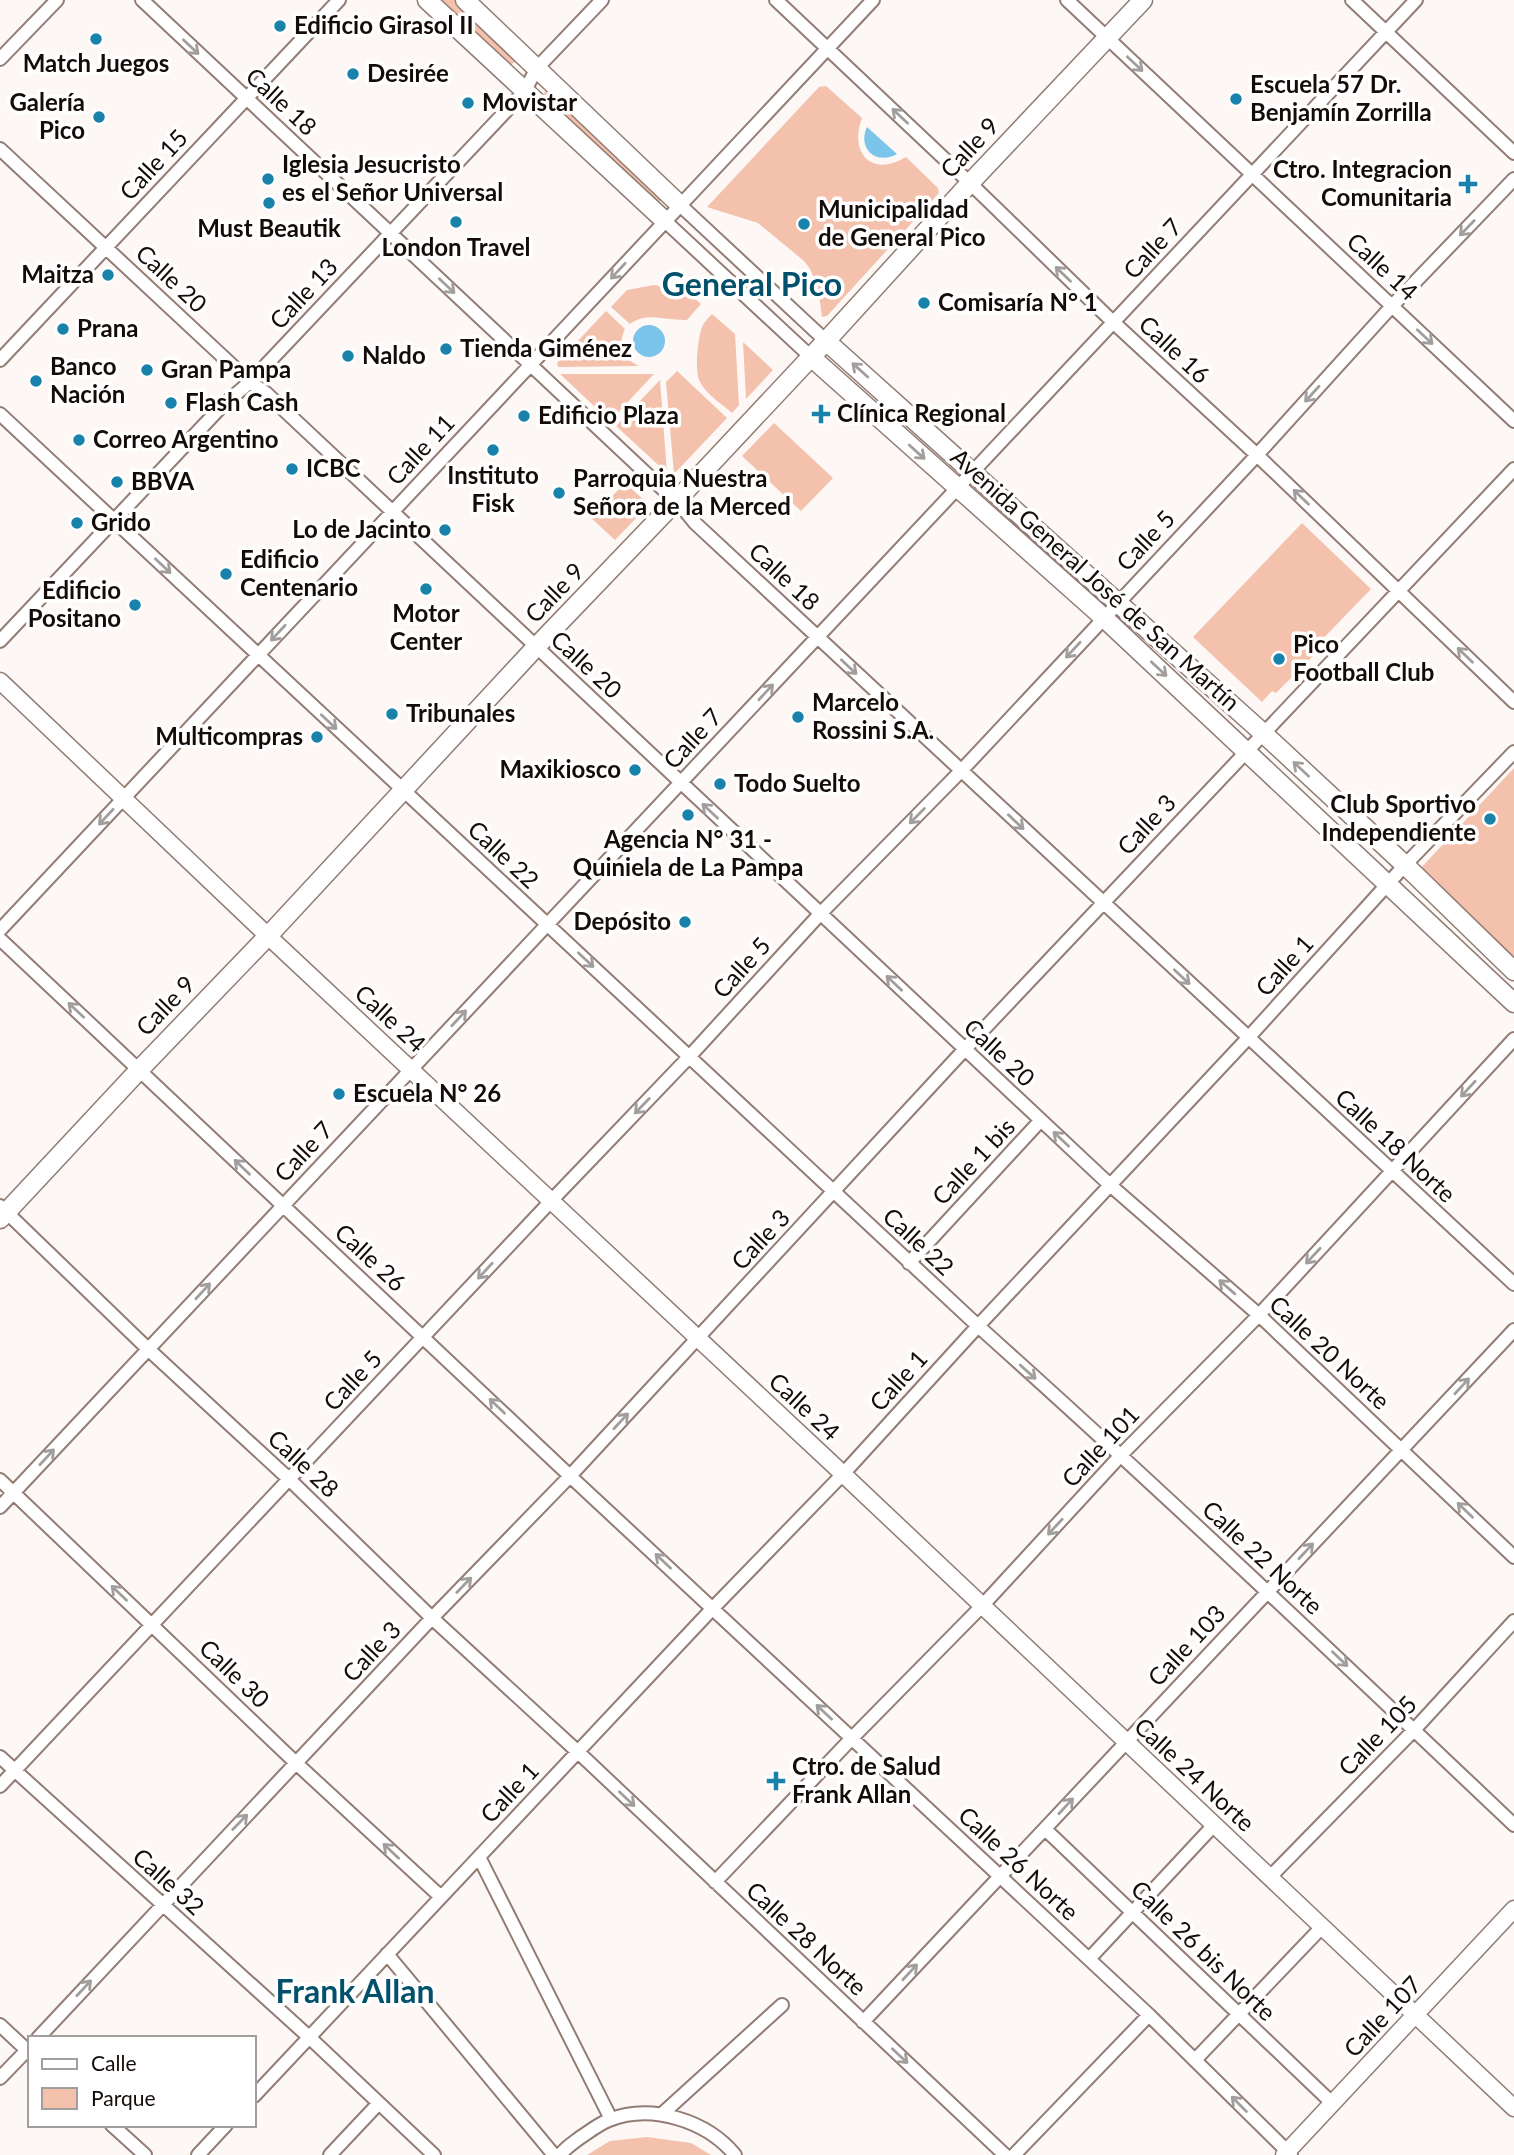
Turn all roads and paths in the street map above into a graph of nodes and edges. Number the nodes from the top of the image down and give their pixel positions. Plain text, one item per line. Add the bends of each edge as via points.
1 (57, 0) edge
2 (142, 0) edge
3 (339, 0) edge
4 (428, 0) edge
5 (465, 0) edge
6 (602, 0) edge
7 (776, 0) edge
8 (873, 0) edge
9 (1067, 0) edge
10 (1143, 0) edge
11 (1352, 0) edge
12 (1416, 0) edge
13 (1386, 32) junction
14 (1107, 38) junction
15 (828, 48) junction
16 (0, 59) edge
17 (537, 68) junction
18 (524, 92) junction
19 (246, 98) junction
20 (0, 149) edge
21 (1514, 153) edge
22 (1252, 174) junction
23 (1514, 179) edge
24 (970, 183) junction
25 (680, 205) junction
26 (665, 221) junction
27 (391, 233) junction
28 (106, 247) junction
29 (1392, 306) junction
30 (1113, 322) junction
31 (827, 341) junction
32 (811, 357) junction
33 (0, 360) edge
34 (530, 365) junction
35 (250, 382) junction
36 (0, 414) edge
37 (1514, 421) edge
38 (1257, 454) junction
39 (973, 470) junction
40 (1514, 470) edge
41 (957, 488) junction
42 (676, 501) junction
43 (392, 512) junction
44 (114, 520) junction
45 (1398, 591) junction
46 (1117, 603) junction
47 (1104, 618) junction
48 (817, 637) junction
49 (0, 641) edge
50 (537, 647) junction
51 (258, 655) junction
52 (0, 681) edge
53 (1514, 702) edge
54 (1263, 733) junction
55 (1246, 751) junction
56 (1514, 752) edge
57 (961, 771) junction
58 (680, 783) junction
59 (403, 792) junction
60 (124, 797) junction
61 (1405, 865) junction
62 (1388, 884) junction
63 (1103, 903) junction
64 (820, 914) junction
65 (548, 924) junction
66 (0, 930) edge
67 (268, 936) junction
68 (0, 939) edge
69 (1514, 971) edge
70 (1514, 1003) edge
71 (1248, 1038) junction
72 (1514, 1039) edge
73 (965, 1049) junction
74 (690, 1057) junction
75 (140, 1069) junction
76 (411, 1070) junction
77 (1041, 1121) junction
78 (1392, 1171) junction
79 (1110, 1185) junction
80 (834, 1192) junction
81 (551, 1201) junction
82 (283, 1206) junction
83 (2, 1212) edge
84 (909, 1263) junction
85 (1514, 1284) edge
86 (1259, 1315) junction
87 (978, 1326) junction
88 (1514, 1331) edge
89 (424, 1336) junction
90 (698, 1338) junction
91 (148, 1349) junction
92 (1401, 1450) junction
93 (1121, 1455) junction
94 (843, 1474) junction
95 (570, 1476) junction
96 (289, 1479) junction
97 (0, 1480) edge
98 (13, 1493) junction
99 (0, 1507) edge
100 (1514, 1557) edge
101 (1268, 1591) junction
102 (982, 1606) junction
103 (713, 1608) junction
104 (432, 1618) junction
105 (1514, 1621) edge
106 (152, 1625) junction
107 (1414, 1730) junction
108 (852, 1738) junction
109 (1126, 1741) junction
110 (578, 1752) junction
111 (0, 1757) edge
112 (296, 1763) junction
113 (15, 1770) junction
114 (0, 1786) edge
115 (1214, 1825) junction
116 (1514, 1825) edge
117 (1045, 1829) junction
118 (479, 1857) junction
119 (1000, 1876) junction
120 (1270, 1877) junction
121 (715, 1882) junction
122 (441, 1898) junction
123 (162, 1904) junction
124 (1514, 1909) edge
125 (1133, 1912) junction
126 (1322, 1927) junction
127 (387, 1954) junction
128 (1089, 1959) junction
129 (782, 2006) dead end
130 (1238, 2013) junction
131 (1149, 2015) junction
132 (1416, 2015) junction
133 (863, 2022) junction
134 (0, 2025) edge
135 (40, 2036) edge
136 (309, 2038) junction
137 (28, 2049) edge
138 (28, 2051) edge
139 (1195, 2060) junction
140 (0, 2078) edge
141 (256, 2094) edge
142 (379, 2103) junction
143 (1332, 2103) junction
144 (1514, 2108) edge
145 (662, 2114) junction
146 (611, 2119) junction
147 (114, 2127) edge
148 (224, 2127) edge
149 (1287, 2154) edge
150 (145, 2155) edge
151 (198, 2155) edge
152 (330, 2155) edge
153 (434, 2155) edge
154 (554, 2155) edge
155 (560, 2155) edge
156 (735, 2155) edge
157 (1005, 2155) edge
158 (1014, 2155) edge

1 - 16 street
2 -> 19 street, Calle 18
3 - 19 street, Calle 15
4 - 18 main road, Avenida General José de San Martín
5 - 17 main road, Avenida General José de San Martín
6 - 17 street, Calle 13
7 - 15 street, Calle 16
8 - 15 street, Calle 11
9 - 14 street, Calle 14
10 - 14 main road, Calle 9
11 - 13 street
12 - 13 street, Calle 7
13 - 21 street
13 - 22 street, Calle 7
14 -> 22 street, Calle 14
14 - 24 main road, Calle 9
24 -> 15 street, Calle 16
15 - 25 street, Calle 11
17 - 18 street, Calle 13
17 - 25 main road, Avenida General José de San Martín
18 - 26 main road, Avenida General José de San Martín
18 - 27 street, Calle 13
19 - 27 street, Calle 18
19 - 28 street, Calle 15
20 - 28 street, Calle 20
22 - 29 street, Calle 14
22 - 30 street, Calle 7
23 -> 29 street, Calle 5
30 -> 24 street, Calle 16
24 - 31 main road, Calle 9
25 - 26 street, Calle 11
25 - 31 street, Avenida General José de San Martín
26 - 32 street, Avenida General José de San Martín
26 -> 34 street, Calle 11
27 -> 34 street, Calle 18
27 - 35 street, Calle 13
28 - 33 street, Calle 15
28 - 35 street, Calle 20
29 -> 37 street, Calle 14
29 -> 38 street, Calle 5
30 - 38 street, Calle 16
30 - 39 street, Calle 7
31 - 32 main road, Calle 9
39 -> 31 main road, Avenida General José de San Martín
32 -> 41 main road, Avenida General José de San Martín
32 - 42 main road, Calle 9
34 - 42 street, Calle 18
34 - 43 street, Calle 11
35 - 43 street, Calle 20
35 - 44 street, Calle 13
36 - 44 street, Calle 22
45 -> 38 street, Calle 16
38 - 46 street, Calle 5
39 - 41 street, Calle 7
39 - 46 main road, Avenida General José de San Martín
40 - 45 street, Calle 3
41 - 47 main road, Avenida General José de San Martín
41 - 48 street, Calle 7
42 - 48 street, Calle 18
42 - 50 main road, Calle 9
43 - 50 street, Calle 20
43 -> 51 street, Calle 11
44 - 49 street, Calle 13
44 -> 51 street, Calle 22
53 -> 45 street, Calle 16
45 - 54 street, Calle 3
46 - 47 street, Calle 5
46 - 54 main road, Avenida General José de San Martín
47 -> 55 main road, Avenida General José de San Martín
47 -> 57 street, Calle 5
48 -> 57 street, Calle 18
58 -> 48 street, Calle 7
50 - 58 street, Calle 20
50 - 59 main road, Calle 9
51 -> 59 street, Calle 22
51 - 60 street, Calle 11
52 - 60 street, Calle 24
54 - 55 street, Calle 3
61 -> 54 main road, Avenida General José de San Martín
55 - 62 main road, Avenida General José de San Martín
55 - 63 street, Calle 3
56 - 61 street, Calle 1
57 -> 63 street, Calle 18
57 -> 64 street, Calle 5
64 -> 58 street, Calle 20
58 - 65 street, Calle 7
59 - 65 street, Calle 22
59 - 67 main road, Calle 9
60 -> 66 street, Calle 11
60 - 67 street, Calle 24
61 - 62 street, Calle 1
61 - 69 main road, Avenida General José de San Martín
62 - 70 main road, Avenida General José de San Martín
62 - 71 street, Calle 1
63 -> 71 street, Calle 18
63 - 73 street, Calle 3
73 -> 64 street, Calle 20
64 - 74 street, Calle 5
65 -> 74 street, Calle 22
76 -> 65 street, Calle 7
67 - 75 main road, Calle 9
67 - 76 street, Calle 24
75 -> 68 street, Calle 26
71 - 78 street, Calle 18 Norte
71 - 79 street, Calle 1
72 -> 78 street, Calle 101
73 - 77 street, Calle 20
73 - 80 street, Calle 3
74 - 80 street, Calle 22
74 -> 81 street, Calle 5
82 -> 75 street, Calle 26
75 - 83 main road, Calle 9
76 - 81 street, Calle 24
76 - 82 street, Calle 7
79 -> 77 street, Calle 20
77 - 84 street, Calle 1 bis
78 - 85 street, Calle 18 Norte
78 -> 86 street, Calle 101
86 -> 79 street, Calle 20 Norte
79 - 87 street, Calle 1
80 - 84 street, Calle 22
80 - 90 street, Calle 3
81 -> 89 street, Calle 5
81 - 90 street, Calle 24
82 - 89 street, Calle 26
91 -> 82 street, Calle 7
83 - 91 street, Calle 28
84 - 87 street, Calle 22
86 - 92 street, Calle 20 Norte
86 - 93 street, Calle 101
87 -> 93 street, Calle 22 Norte
87 - 94 street, Calle 1
92 -> 88 street, Calle 103
95 -> 89 street, Calle 26
89 - 96 street, Calle 5
90 - 94 street, Calle 24
95 -> 90 street, Calle 3
91 - 96 street, Calle 28
98 -> 91 street, Calle 7
100 -> 92 street, Calle 20 Norte
101 -> 92 street, Calle 103
93 - 101 street, Calle 22 Norte
93 -> 102 street, Calle 101
94 - 102 street, Calle 24 Norte
94 - 103 street, Calle 1
103 -> 95 street, Calle 26
104 -> 95 street, Calle 3
96 - 104 street, Calle 28
96 - 106 street, Calle 5
97 - 98 street, Calle 30
98 - 99 street, Calle 7
106 -> 98 street, Calle 30
101 -> 107 street, Calle 22 Norte
101 - 109 street, Calle 103
102 - 108 street, Calle 101
102 - 109 street, Calle 24 Norte
108 -> 103 street, Calle 26 Norte
103 - 110 street, Calle 1
104 - 110 street, Calle 28
104 - 112 street, Calle 3
105 - 107 street, Calle 105
106 - 112 street, Calle 30
106 - 113 street, Calle 5
107 - 116 street, Calle 22 Norte
107 - 120 street, Calle 105
108 - 119 street, Calle 26 Norte
108 - 121 street, Calle 101
109 - 115 street, Calle 24 Norte
117 -> 109 street, Calle 103
110 - 118 street, Calle 1
110 -> 121 street, Calle 28 Norte
111 - 113 street, Calle 32
122 -> 112 street, Calle 30
123 -> 112 street, Calle 3
113 - 114 street, Calle 5
113 - 123 street, Calle 32
115 - 120 street, Calle 24 Norte
115 - 125 street
117 - 119 street, Calle 103
117 - 125 street, Calle 26 bis Norte
118 - 122 street, Calle 1
118 - 146 street
119 - 128 street, Calle 26 Norte
133 -> 119 street, Calle 103
120 - 126 street, Calle 24 Norte
121 - 133 street, Calle 28 Norte
122 - 127 street, Calle 1
135 -> 123 street, Calle 3
123 - 136 street, Calle 32
124 - 132 street, Calle 107
125 - 128 street
125 - 130 street, Calle 26 bis Norte
126 - 130 street
126 - 132 street, Calle 24 Norte
127 - 136 street, Calle 1
127 - 154 street
128 - 131 street, Calle 26 Norte
129 - 145 street
130 - 139 street
130 - 143 street, Calle 26 bis Norte
131 - 139 street, Calle 26 Norte
131 - 158 street
132 - 143 street, Calle 107
132 - 144 street, Calle 24 Norte
133 -> 157 street, Calle 28 Norte
134 - 137 street
136 - 141 street, Calle 1
136 - 142 street, Calle 32
138 - 140 street
149 -> 139 street, Calle 26 Norte
142 - 152 street
142 - 153 street, Calle 32
143 - 149 street, Calle 107
145 - 146 street
145 - 156 street via 694,2125 726,2144
146 - 155 street
147 - 150 street
148 - 151 street

